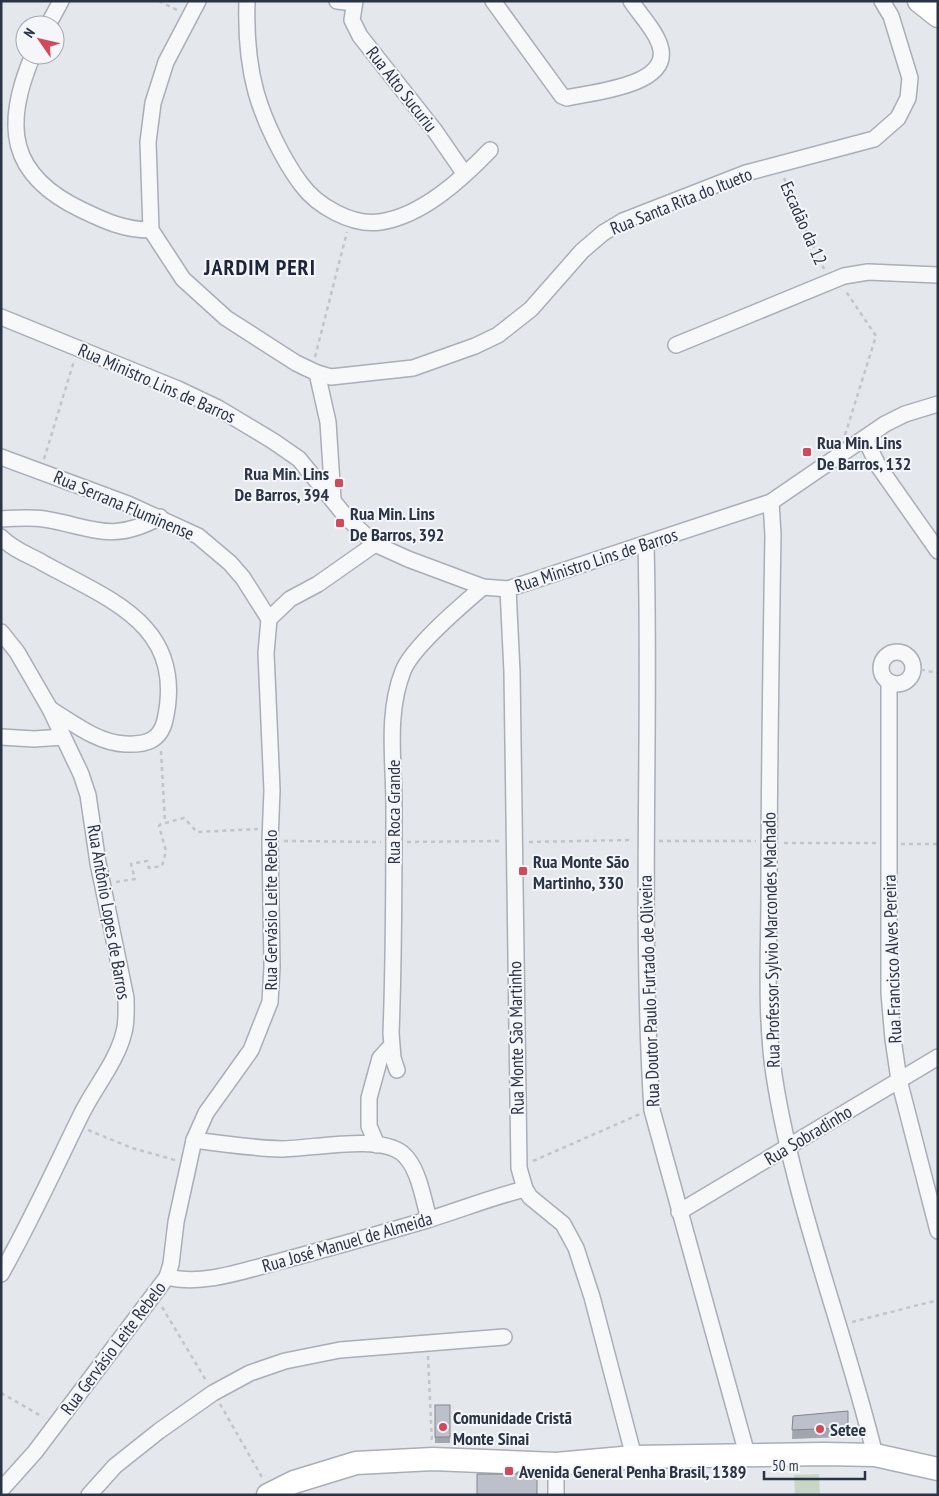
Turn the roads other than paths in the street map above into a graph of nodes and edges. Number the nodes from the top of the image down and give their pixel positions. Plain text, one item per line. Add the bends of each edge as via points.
1 (61, 1) edge
2 (198, 1) edge
3 (247, 1) edge
4 (337, 1) edge
5 (493, 1) edge
6 (631, 1) edge
7 (882, 1) edge
8 (919, 1) edge
9 (355, 2) edge
10 (53, 15) edge
11 (938, 16) edge
12 (29, 65) edge
13 (490, 150) dead end
14 (464, 173) junction
15 (151, 230) junction
16 (938, 275) edge
17 (1, 318) edge
18 (676, 345) dead end
19 (317, 373) junction
20 (938, 404) edge
21 (865, 439) junction
22 (1, 457) edge
23 (333, 498) junction
24 (771, 502) junction
25 (160, 517) junction
26 (1, 519) edge
27 (1, 537) edge
28 (375, 544) junction
29 (646, 544) junction
30 (938, 551) edge
31 (484, 587) junction
32 (508, 589) junction
33 (269, 619) junction
34 (1, 632) edge
35 (889, 682) junction
36 (50, 709) junction
37 (1, 737) edge
38 (64, 738) junction
39 (391, 1046) junction
40 (938, 1058) edge
41 (397, 1070) dead end
42 (899, 1080) junction
43 (194, 1140) junction
44 (377, 1144) junction
45 (789, 1146) junction
46 (525, 1189) junction
47 (679, 1212) junction
48 (429, 1219) junction
49 (938, 1231) edge
50 (1, 1274) edge
51 (167, 1277) junction
52 (504, 1337) dead end
53 (748, 1454) junction
54 (875, 1455) junction
55 (634, 1457) junction
56 (556, 1464) junction
57 (938, 1469) edge
58 (1, 1490) edge
59 (89, 1495) edge
60 (268, 1495) edge
61 (556, 1495) edge

1 - 10 street
2 - 15 street via 166,62 153,103 148,142
3 - 14 street via 251,68 260,108 301,185 336,212 367,222 412,212
4 - 9 street
5 - 6 street via 562,96 567,98 636,83 654,72 661,60 661,49
7 - 19 street, Rua Santa Rita do Itueto via 891,16 910,78 908,98 898,118 874,139 746,173 623,221 582,251 531,309 498,335 475,346 413,368 331,377
8 - 11 street
9 - 14 street, Rua Alto Sucuriu via 352,20 360,36
12 - 15 street via 15,110 18,146 32,173 66,202 102,220 121,227
13 - 14 street
15 - 19 street, Rua Santa Rita do Itueto via 183,279 226,318
16 - 18 street via 868,272 834,279
17 - 23 street, Rua Ministro Lins de Barros via 178,389 248,426 299,459
19 - 23 street via 328,422
20 - 21 street, Rua Ministro Lins de Barros via 905,414
21 - 24 street, Rua Ministro Lins de Barros
21 - 30 street via 879,467
22 - 25 street, Rua Serrana Fluminense
23 - 28 street, Rua Ministro Lins de Barros via 353,525
24 - 29 street, Rua Ministro Lins de Barros
24 - 45 street, Rua Professor Sylvio Marcondes Machado via 769,980 774,1072
25 - 26 street via 126,532 104,532 42,519
25 - 33 street, Rua Serrana Fluminense via 198,536 230,563 252,590
27 - 36 street via 24,553 101,592 137,617 158,643 165,663 168,701 160,735 146,743 112,742 82,729
28 - 31 street, Rua Ministro Lins de Barros
28 - 33 street via 318,584 290,599
29 - 32 street, Rua Ministro Lins de Barros
29 - 47 street, Rua Doutor Paulo Furtado de Oliveira via 648,1059 652,1110
31 - 32 street, Rua Ministro Lins de Barros
31 - 39 street, Rua Roca Grande via 418,649 403,670 394,705
32 - 46 street, Rua Monte São Martinho via 519,1168
33 - 43 street, Rua Gervásio Leite Rebelo via 266,653 272,790 270,1002 251,1050 206,1113
34 - 36 street, Rua Antônio Lopes de Barros via 17,652
35 - 35 street, Rua Francisco Alves Pereira via 880,667 891,653 904,653 909,657 912,674 900,684
35 - 42 street, Rua Francisco Alves Pereira via 890,993 892,1040
36 - 38 street, Rua Antônio Lopes de Barros
37 - 38 street
38 - 50 street, Rua Antônio Lopes de Barros via 88,795 126,998 126,1016 124,1033 109,1065
39 - 41 street, Rua Roca Grande
39 - 44 street via 380,1058 369,1098 369,1126
40 - 42 street, Rua Sobradinho
42 - 45 street, Rua Sobradinho
42 - 49 street, Rua Francisco Alves Pereira
43 - 44 street via 280,1148
43 - 51 street, Rua Gervásio Leite Rebelo
44 - 48 street via 401,1152 410,1162
45 - 47 street, Rua Sobradinho
45 - 54 street, Rua Professor Sylvio Marcondes Machado
46 - 48 street, Rua José Manuel de Almeida
46 - 55 street, Rua Monte São Martinho via 563,1224 576,1248
47 - 53 street, Rua Doutor Paulo Furtado de Oliveira
48 - 51 street, Rua José Manuel de Almeida via 255,1268 190,1281
51 - 58 street, Rua Gervásio Leite Rebelo via 29,1459
52 - 59 street via 340,1350 250,1372 213,1393 159,1431 115,1466
53 - 54 street
53 - 55 street
54 - 57 street
55 - 56 street
56 - 60 street via 433,1459 356,1463 294,1482
56 - 61 street

